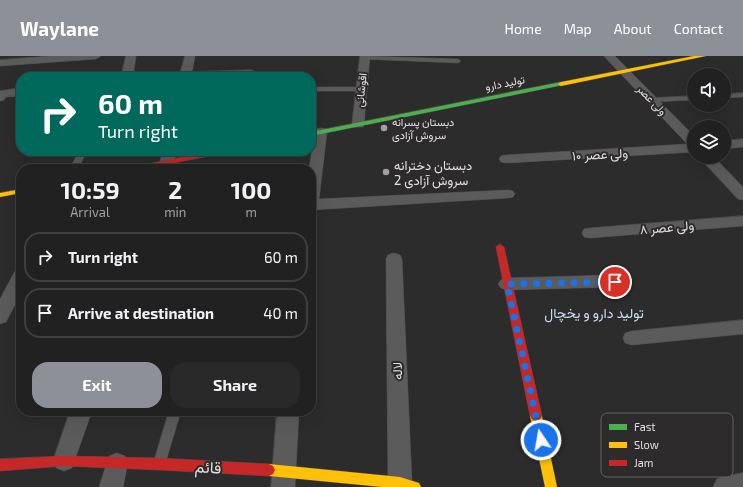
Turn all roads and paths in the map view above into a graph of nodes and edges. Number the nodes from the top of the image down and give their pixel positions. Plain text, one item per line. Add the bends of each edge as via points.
1 (96, 56) edge
2 (131, 56) edge
3 (190, 56) edge
4 (609, 56) edge
5 (703, 56) edge
6 (364, 57) edge
7 (458, 61) dead end
8 (0, 63) edge
9 (128, 72) edge
10 (187, 72) edge
11 (624, 72) junction
12 (316, 89) edge
13 (362, 89) junction
14 (16, 93) edge
15 (743, 95) edge
16 (731, 96) edge
17 (0, 97) edge
18 (687, 98) edge
19 (651, 100) junction
20 (358, 124) junction
21 (316, 133) edge
22 (687, 137) edge
23 (743, 143) edge
24 (731, 144) edge
25 (687, 148) edge
26 (196, 156) edge
27 (506, 159) dead end
28 (167, 161) edge
29 (154, 164) edge
30 (713, 164) edge
31 (16, 192) edge
32 (508, 194) dead end
33 (0, 195) edge
34 (743, 196) edge
35 (316, 204) edge
36 (743, 220) edge
37 (590, 233) dead end
38 (500, 247) dead end
39 (394, 258) dead end
40 (615, 282) dead end
41 (507, 284) junction
42 (16, 285) edge
43 (0, 317) edge
44 (743, 328) edge
45 (632, 338) dead end
46 (79, 416) edge
47 (173, 416) edge
48 (288, 416) edge
49 (64, 461) junction
50 (117, 463) junction
51 (159, 464) junction
52 (0, 465) edge
53 (283, 479) edge
54 (743, 484) edge
55 (407, 485) edge
56 (111, 487) edge
57 (551, 487) edge
58 (725, 487) edge

1 - 8 street
2 - 9 street
3 - 10 street
4 - 11 street, ولی عصر
5 - 11 street, تولید دارو
6 - 7 lane
6 - 13 street, اقوشانی
11 - 19 street, ولی عصر
11 - 20 street, تولید دارو
12 - 13 lane
13 - 20 street, اقوشانی
14 - 17 street via 2,94
15 - 16 lane
18 - 19 lane
19 - 22 street, ولی عصر
20 - 21 street, تولید دارو
23 - 24 street
25 - 27 street, ولی عصر ۱۰
26 - 28 street
28 - 29 street
30 - 34 street
31 - 33 street
32 - 35 street
36 - 37 street, ولی عصر ۸
38 - 41 street
39 - 55 street, لاله
40 - 41 street
41 - 57 street
42 - 43 street
44 - 45 street
46 - 49 street
47 - 51 lane
48 - 53 street
49 - 50 street, قائم
49 - 52 street, قائم
50 - 51 street, قائم
50 - 56 street
51 - 53 street, قائم
53 - 55 street, قائم
54 - 58 street

